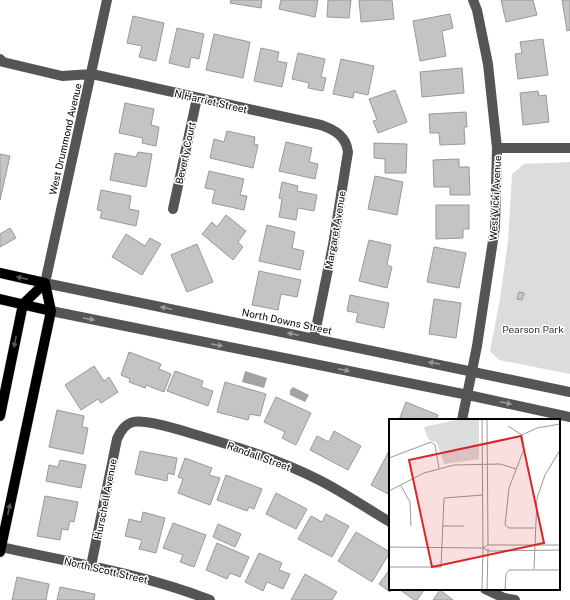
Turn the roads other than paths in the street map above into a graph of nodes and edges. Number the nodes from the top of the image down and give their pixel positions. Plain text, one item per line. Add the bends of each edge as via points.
1 (108, 0) edge
2 (473, 0) edge
3 (0, 58) edge
4 (92, 74) junction
5 (197, 98) junction
6 (331, 129) joint
7 (497, 148) junction
8 (570, 148) edge
9 (173, 209) dead end
10 (0, 273) edge
11 (45, 283) junction
12 (0, 299) edge
13 (23, 304) junction
14 (51, 311) junction
15 (314, 338) junction
16 (472, 372) junction
17 (570, 392) edge
18 (468, 395) junction
19 (0, 416) edge
20 (570, 417) edge
21 (462, 419) edge
22 (120, 433) joint
23 (389, 521) edge
24 (0, 548) edge
25 (91, 566) junction
26 (487, 590) edge
27 (210, 600) edge
28 (515, 600) edge

1 - 4 street, West Drummond Avenue
2 - 7 street, West Vicki Avenue via 488,64
3 - 4 street, N Harriet Street via 3,62 62,76
4 - 5 street, N Harriet Street
4 - 11 street, West Drummond Avenue
5 - 6 street, N Harriet Street
5 - 9 street, Beverly Court
6 - 15 street, Margaret Avenue via 342,137 348,152
7 - 8 street
7 - 16 street, West Vicki Avenue via 495,227
11 -> 10 main road, North Downs Street
11 - 13 main road
11 - 14 main road, West Drummond Avenue
15 -> 11 street, North Downs Street
12 - 13 main road
13 - 14 main road
13 -> 19 main road
14 -> 18 street
24 -> 14 main road, West Drummond Avenue
16 -> 15 street, North Downs Street
16 - 17 street, North Downs Street
16 - 18 street, West Vicki Avenue
18 -> 20 street
18 - 21 street, West Vicki Avenue
22 - 23 street, Randall Street via 128,424 151,423 238,447 320,480
22 - 25 street, Hurschell Avenue
24 - 25 street, North Scott Street
25 - 27 street, North Scott Street via 181,589
26 - 28 street

